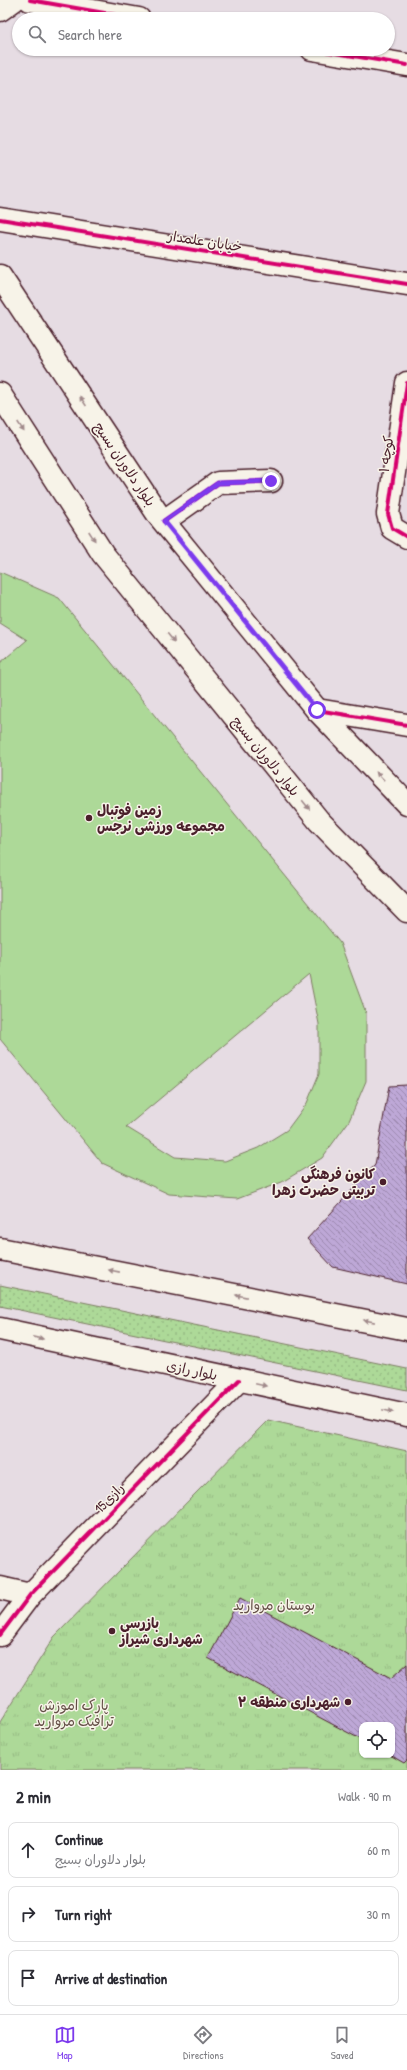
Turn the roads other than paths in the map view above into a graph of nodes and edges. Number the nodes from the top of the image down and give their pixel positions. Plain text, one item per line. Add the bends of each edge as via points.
1 (14, 0) edge
2 (30, 0) edge
3 (0, 10) edge
4 (99, 12) edge
5 (354, 56) edge
6 (407, 65) edge
7 (0, 219) edge
8 (0, 276) edge
9 (407, 284) edge
10 (407, 383) edge
11 (0, 394) edge
12 (271, 481) dead end
13 (164, 521) junction
14 (400, 533) edge
15 (317, 710) junction
16 (407, 725) edge
17 (407, 804) edge
18 (407, 911) edge
19 (0, 1249) edge
20 (0, 1329) edge
21 (407, 1329) edge
22 (239, 1380) junction
23 (407, 1415) edge
24 (0, 1588) edge
25 (30, 1595) junction
26 (0, 1636) edge

1 - 3 main road
2 - 4 main road
5 - 6 main road
7 - 9 main road, خیابان علمدار
13 -> 8 main road, بلوار دلاوران بسیج
10 - 14 main road, کوچه ۱ via 388,514
11 -> 18 main road, بلوار دلاوران بسیج via 103,554 319,821
12 - 13 main road via 218,483
13 - 15 main road, بلوار دلاوران بسیج
15 - 16 main road
17 -> 15 main road, بلوار دلاوران بسیج
21 -> 19 main road
20 -> 22 main road, بلوار رازی
22 -> 23 main road, بلوار رازی
22 - 25 main road, 15رازی
24 - 25 main road
25 - 26 main road, 15رازی

